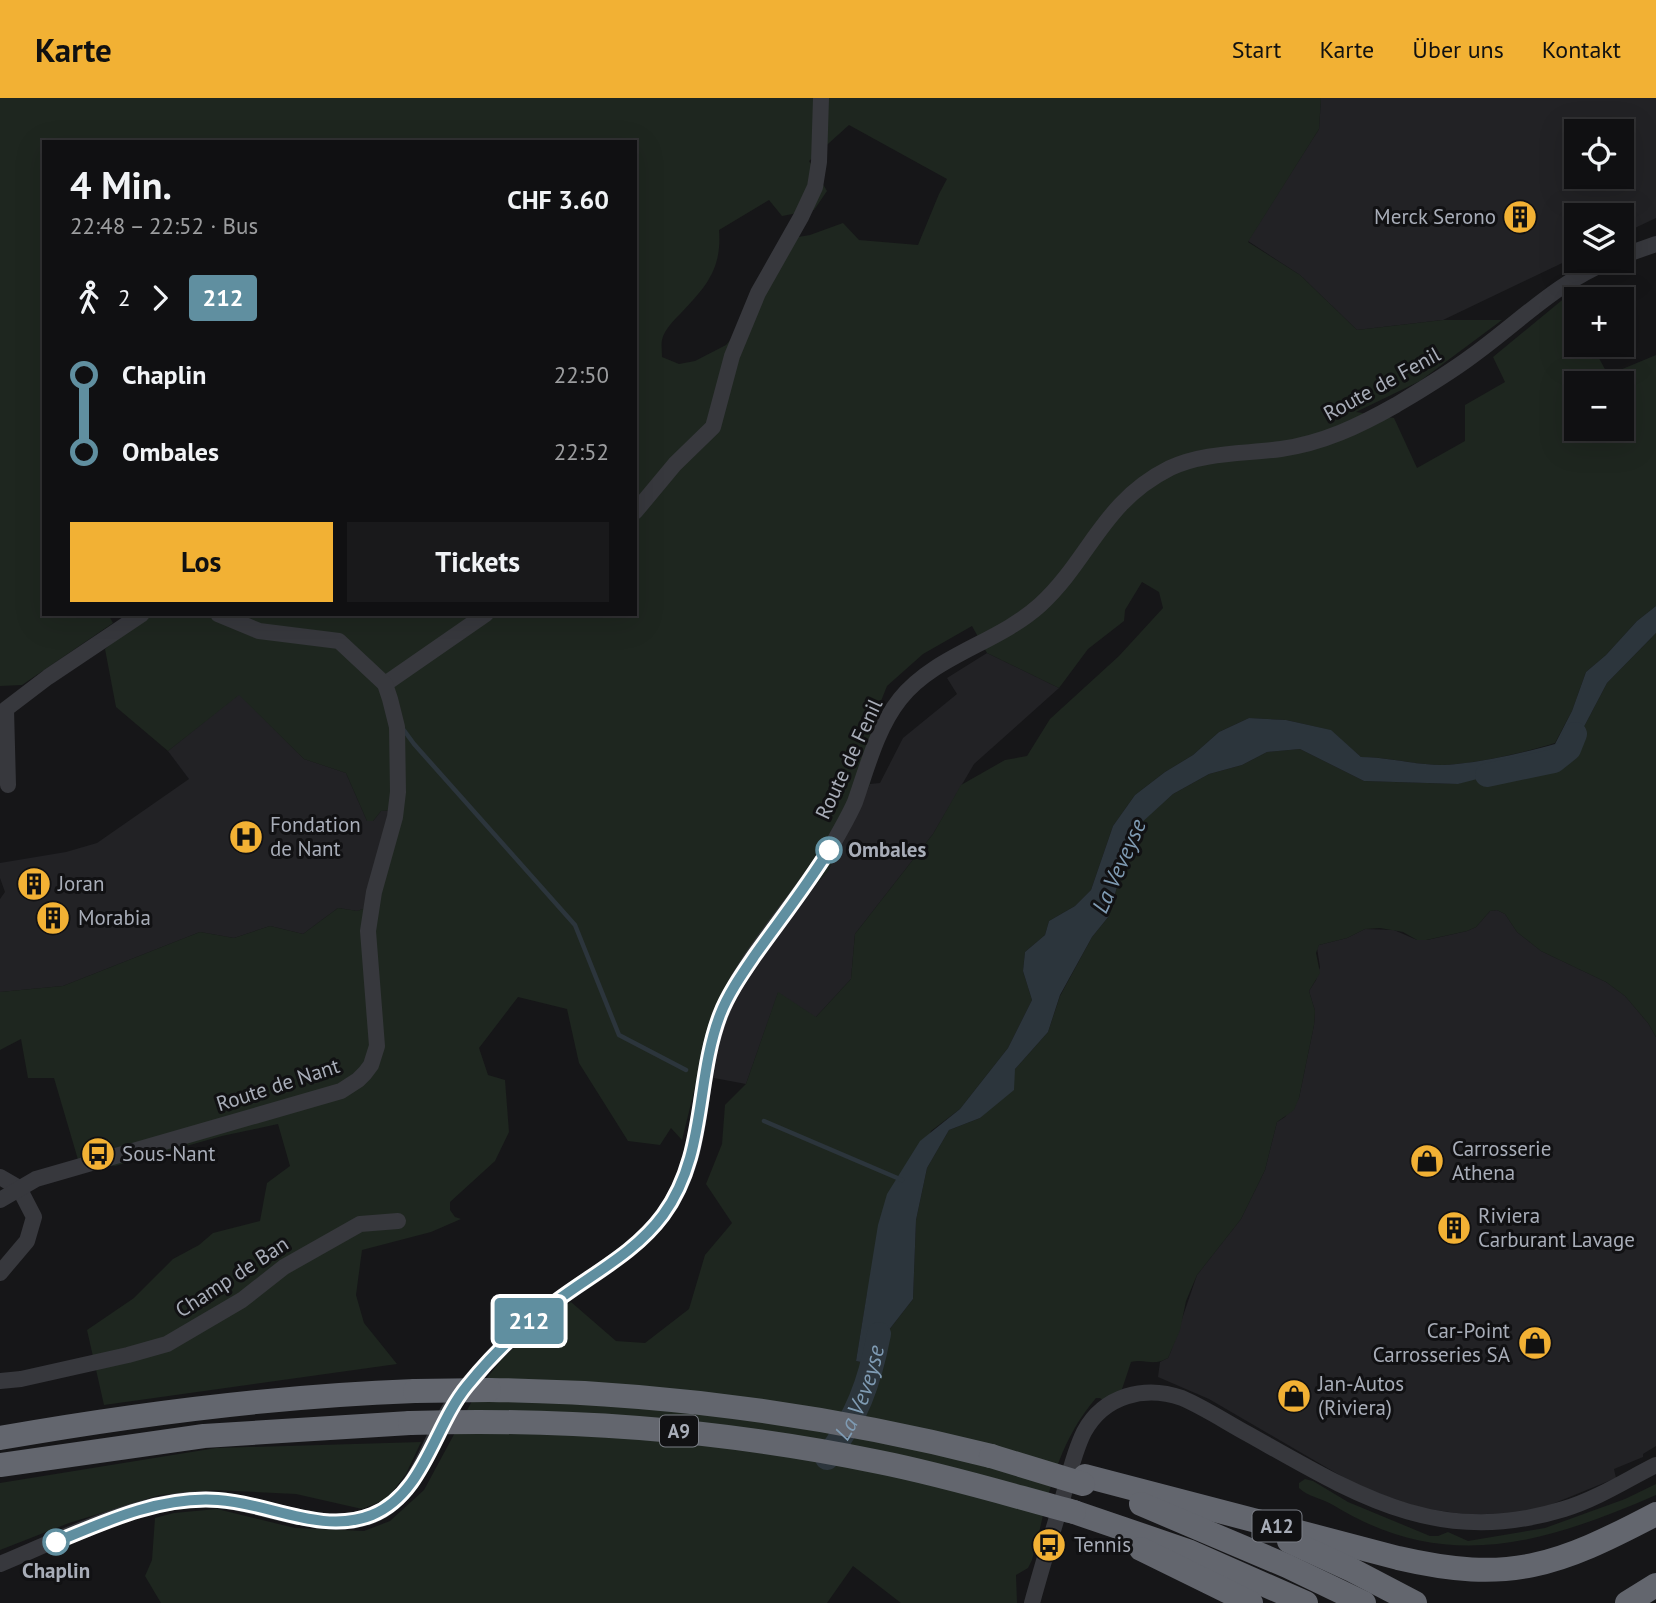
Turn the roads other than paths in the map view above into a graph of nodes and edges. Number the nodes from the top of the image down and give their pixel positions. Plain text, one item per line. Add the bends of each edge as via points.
1 (821, 98) edge
2 (1656, 244) edge
3 (1634, 252) edge
4 (1586, 273) edge
5 (637, 510) edge
6 (139, 616) edge
7 (223, 616) edge
8 (483, 616) edge
9 (388, 691) junction
10 (8, 785) dead end
11 (0, 1177) edge
12 (19, 1188) junction
13 (0, 1200) edge
14 (398, 1221) dead end
15 (0, 1273) edge
16 (0, 1381) edge
17 (0, 1438) edge
18 (0, 1465) edge
19 (1656, 1465) edge
20 (1084, 1480) junction
21 (1656, 1514) edge
22 (1073, 1517) junction
23 (0, 1564) edge
24 (1656, 1585) edge
25 (1032, 1603) edge
26 (1251, 1603) edge
27 (1306, 1603) edge
28 (1364, 1603) edge
29 (1415, 1603) edge
30 (1627, 1603) edge

1 - 5 street via 815,187 758,293 732,356 713,427
2 - 3 street
4 - 23 street, Route de Fenil via 1559,287 1470,358 1350,429 1321,441 1193,459 1168,469 1129,494 1041,604 916,682 888,720 854,805 831,846 737,982 721,1013 710,1045 692,1157 684,1182 665,1212 649,1234 625,1254 517,1330 465,1388 416,1475 393,1503 367,1517 340,1521 310,1519 240,1502 179,1501 109,1520
6 - 10 street via 6,709
7 - 9 street via 259,631 339,641
8 - 9 street
9 - 12 street, Route de Nant via 397,727 398,792 370,912 369,951 378,1036 375,1056 365,1073 341,1091 36,1178
11 - 12 street
12 - 13 street, Route de Nant
12 - 15 street via 34,1217 27,1241
14 - 16 street, Champ de Ban via 360,1224 167,1343
17 - 20 highway, A9, bridge via 214,1406 344,1394 562,1391 727,1405 855,1424
18 - 22 highway, A9, bridge via 204,1436 410,1423 544,1422 683,1431 808,1448 945,1477
19 - 25 street via 1565,1508 1500,1521 1447,1520 1364,1496 1182,1398 1160,1392 1131,1394 1107,1406 1082,1436
20 - 21 highway, A12 via 1398,1558 1471,1571 1513,1569 1554,1560 1598,1544
20 - 28 highway, A9 via 1209,1531
20 - 29 highway via 1271,1533
22 - 26 highway
22 - 27 highway, A9 via 1188,1550
24 - 30 highway

